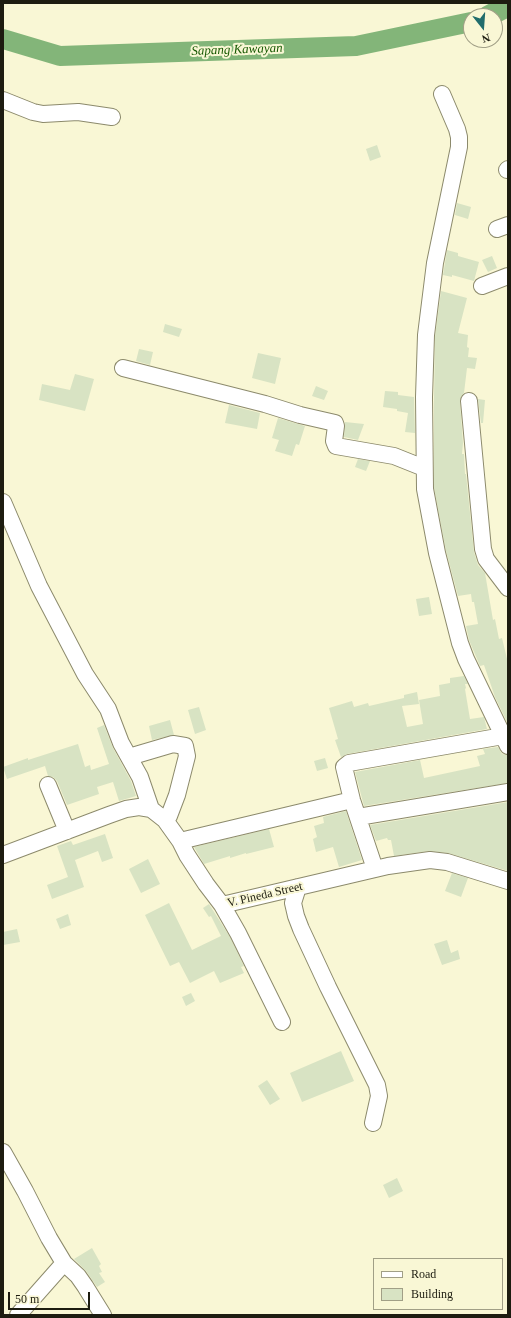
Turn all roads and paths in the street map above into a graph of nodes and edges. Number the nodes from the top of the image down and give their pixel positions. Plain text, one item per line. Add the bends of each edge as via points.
1 (442, 94) dead end
2 (3, 100) edge
3 (112, 117) dead end
4 (508, 276) edge
5 (482, 286) dead end
6 (123, 368) dead end
7 (469, 401) dead end
8 (424, 468) junction
9 (3, 502) edge
10 (508, 588) edge
11 (505, 741) edge
12 (129, 757) junction
13 (48, 785) dead end
14 (508, 792) edge
15 (352, 800) junction
16 (151, 809) junction
17 (358, 817) junction
18 (165, 820) junction
19 (67, 832) junction
20 (180, 841) junction
21 (3, 855) edge
22 (375, 869) junction
23 (508, 881) edge
24 (298, 887) junction
25 (222, 905) junction
26 (282, 1022) dead end
27 (373, 1124) dead end
28 (3, 1152) edge
29 (64, 1263) junction
30 (18, 1315) edge
31 (104, 1315) edge

1 - 8 street via 457,129 459,147 429,304 425,364
2 - 3 street via 43,114 78,112
4 - 5 street
6 - 8 street via 335,423 336,446 394,456
7 - 10 street via 483,549 486,559
8 - 11 street via 425,489 437,553 460,643
9 - 12 street via 39,586 85,674 108,709
11 - 15 street via 349,764 344,767
12 - 16 street via 140,777
12 - 18 street via 173,744 185,746 187,756 177,796
13 - 19 street
14 - 17 street
15 - 17 street
15 - 20 street
16 - 18 street, V. Pineda Street
16 - 19 street via 126,809
17 - 22 street
18 - 20 street, V. Pineda Street
19 - 21 street
20 - 25 street, V. Pineda Street
22 - 23 street, V. Pineda Street via 430,860 447,862
22 - 24 street, V. Pineda Street
24 - 25 street, V. Pineda Street
24 - 27 street via 294,903 301,929 378,1085
25 - 26 street
28 - 29 street
29 - 30 street
29 - 31 street via 86,1286

